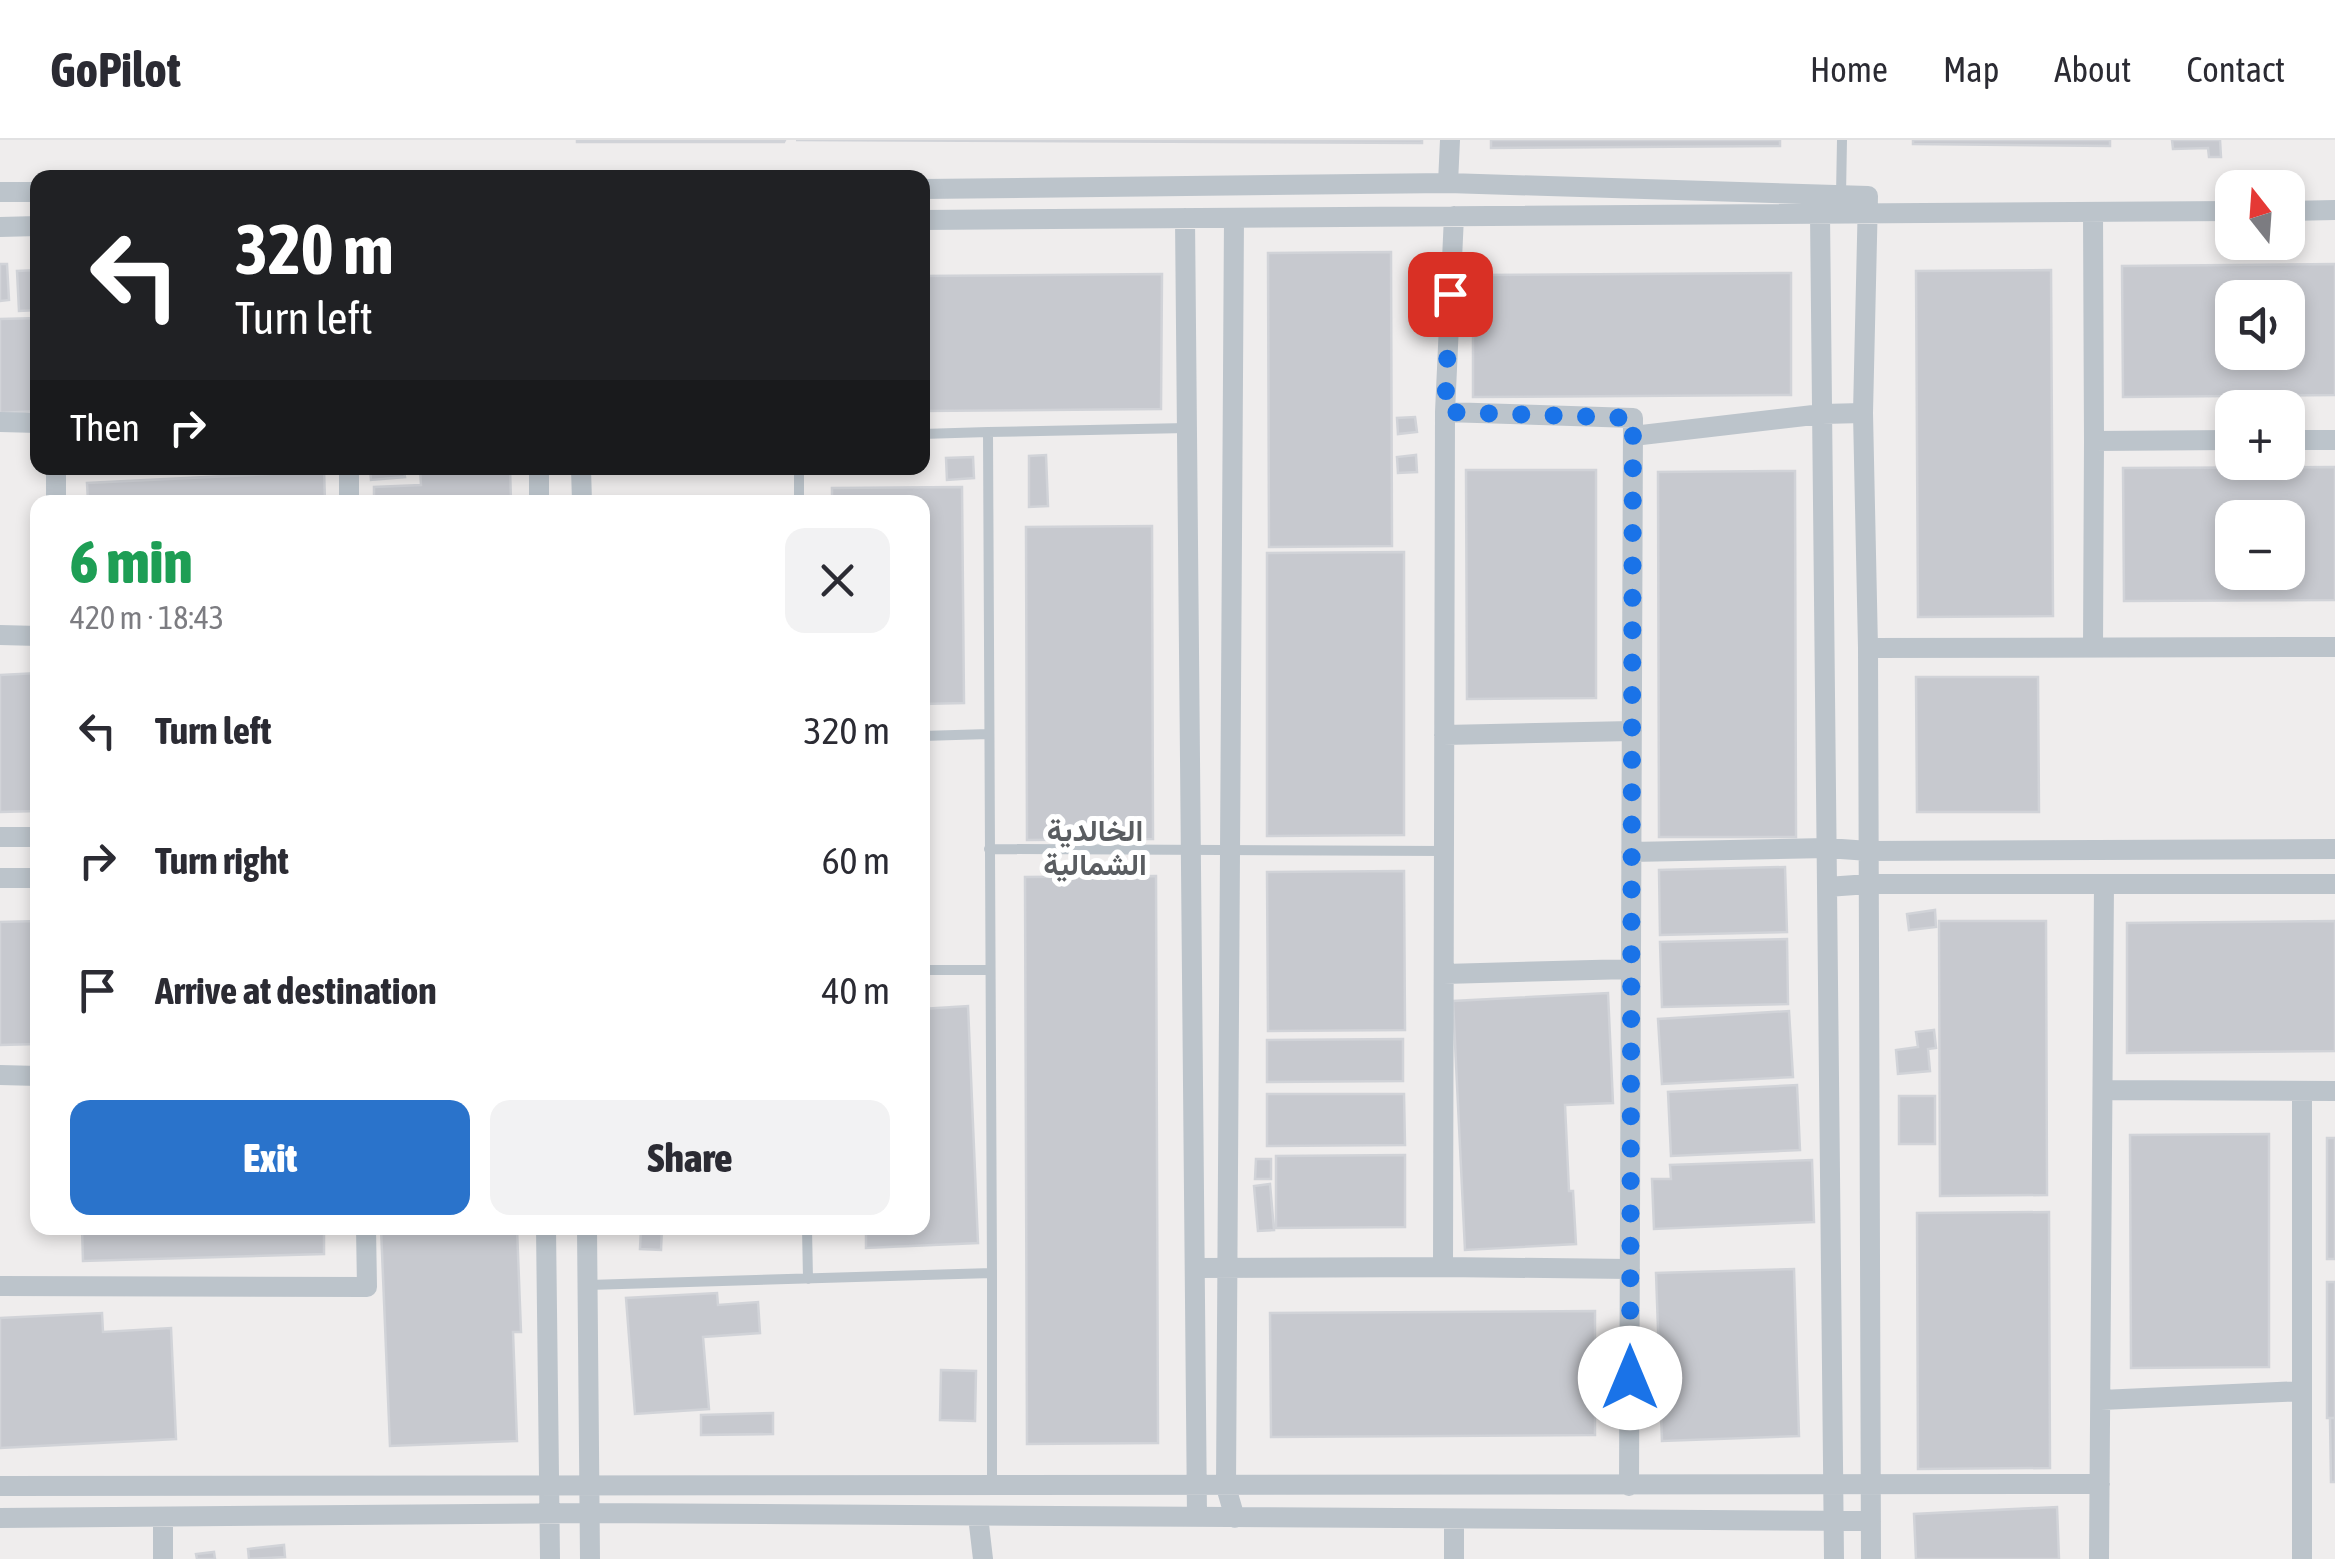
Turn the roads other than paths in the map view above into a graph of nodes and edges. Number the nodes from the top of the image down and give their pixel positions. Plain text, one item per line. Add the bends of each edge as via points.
1 (1450, 140) edge
2 (1842, 140) edge
3 (1448, 183) junction
4 (930, 189) edge
5 (0, 192) edge
6 (30, 192) edge
7 (1841, 196) junction
8 (2305, 210) edge
9 (2335, 210) edge
10 (2215, 211) edge
11 (2093, 212) junction
12 (1820, 214) junction
13 (1868, 214) junction
14 (1454, 216) junction
15 (1186, 218) junction
16 (1234, 218) junction
17 (930, 220) edge
18 (30, 226) edge
19 (0, 227) edge
20 (1445, 412) junction
21 (1864, 413) junction
22 (1822, 414) junction
23 (0, 422) edge
24 (30, 423) edge
25 (1187, 428) junction
26 (988, 432) junction
27 (930, 434) edge
28 (1633, 436) junction
29 (2094, 440) junction
30 (2215, 440) edge
31 (2305, 440) edge
32 (2335, 440) edge
33 (0, 636) edge
34 (30, 636) edge
35 (2335, 646) edge
36 (1868, 648) junction
37 (2093, 648) junction
38 (1632, 731) junction
39 (989, 734) junction
40 (930, 736) edge
41 (1444, 736) junction
42 (30, 836) edge
43 (0, 837) edge
44 (1826, 848) junction
45 (2335, 849) edge
46 (988, 850) junction
47 (1189, 850) junction
48 (1444, 851) junction
49 (1869, 851) junction
50 (1231, 852) junction
51 (1631, 852) junction
52 (0, 878) edge
53 (30, 878) edge
54 (1869, 884) junction
55 (2104, 884) junction
56 (2335, 884) edge
57 (1827, 888) junction
58 (1631, 969) junction
59 (930, 970) edge
60 (990, 970) junction
61 (1444, 974) junction
62 (0, 1075) edge
63 (30, 1076) edge
64 (2102, 1090) junction
65 (2302, 1091) junction
66 (2335, 1091) edge
67 (366, 1235) edge
68 (546, 1235) edge
69 (587, 1235) edge
70 (807, 1235) edge
71 (1443, 1267) junction
72 (1195, 1268) junction
73 (1228, 1268) junction
74 (1630, 1269) junction
75 (992, 1274) junction
76 (808, 1278) junction
77 (588, 1284) junction
78 (0, 1286) edge
79 (2302, 1391) junction
80 (2100, 1400) junction
81 (2100, 1484) junction
82 (0, 1486) edge
83 (1197, 1486) junction
84 (1226, 1486) junction
85 (1629, 1486) junction
86 (1833, 1486) junction
87 (1871, 1486) junction
88 (589, 1487) junction
89 (992, 1487) junction
90 (549, 1488) junction
91 (590, 1513) junction
92 (549, 1515) junction
93 (978, 1516) junction
94 (163, 1517) junction
95 (0, 1518) edge
96 (1197, 1518) junction
97 (1235, 1518) junction
98 (1454, 1520) junction
99 (1872, 1521) junction
100 (1833, 1522) junction
101 (164, 1559) edge
102 (550, 1559) edge
103 (590, 1559) edge
104 (983, 1559) edge
105 (1454, 1559) edge
106 (1834, 1559) edge
107 (1871, 1559) edge
108 (2099, 1559) edge
109 (2302, 1559) edge

1 - 3 street
2 - 7 lane
3 - 4 street
3 - 7 street
5 - 6 street
7 - 13 street via 1868,196
8 - 9 street
10 - 11 street
11 - 13 street
11 - 29 street
12 - 13 street
12 - 14 street
12 - 22 street
13 - 21 street
14 - 16 street
14 - 20 street
15 - 16 street
15 - 17 street
15 - 25 street
16 - 50 street
18 - 19 street
20 - 28 street via 1633,418
20 - 41 street
21 - 22 street
21 - 36 street
22 - 28 street
22 - 44 street
23 - 24 street
25 - 26 lane
25 - 47 street
26 - 27 lane
26 - 39 lane
28 - 38 street
29 - 30 street
29 - 37 street
31 - 32 street
33 - 34 street
35 - 37 street
36 - 37 street
36 - 49 street
38 - 41 street
38 - 51 street
39 - 40 lane
39 - 46 lane
41 - 48 street
42 - 43 street
44 - 49 street
44 - 51 street
44 - 57 street
45 - 49 street
46 - 47 lane
46 - 60 lane
47 - 50 lane
47 - 72 street
48 - 50 lane
48 - 61 street
49 - 54 street
50 - 73 street
51 - 58 street
52 - 53 street
54 - 55 street
54 - 57 street
54 - 87 street
55 - 56 street
55 - 64 street
57 - 86 street
58 - 61 street
58 - 74 street
59 - 60 lane
60 - 75 lane
61 - 71 street
62 - 63 street
64 - 65 street
64 - 80 street
65 - 66 street
65 - 79 street
67 - 78 street via 366,1287
68 - 90 street
69 - 77 street
70 - 76 lane
71 - 73 street
71 - 74 street
72 - 73 street
72 - 83 street
73 - 84 street
74 - 85 street
75 - 76 lane
75 - 89 lane
76 - 77 lane
77 - 88 street
79 - 80 street
79 - 109 street
80 - 81 street
81 - 87 street
81 - 108 street
82 - 90 street
83 - 84 street
83 - 89 street
83 - 96 street
84 - 85 street
84 - 97 street
85 - 86 street
86 - 87 street
86 - 100 street
87 - 99 street
88 - 89 street
88 - 90 street
88 - 91 street
90 - 92 street
91 - 92 street
91 - 93 street
91 - 103 street
92 - 94 street
92 - 102 street
93 - 96 street
93 - 104 street
94 - 95 street
94 - 101 street
96 - 97 street
97 - 98 street
98 - 100 street
98 - 105 street
99 - 100 street
99 - 107 street
100 - 106 street

